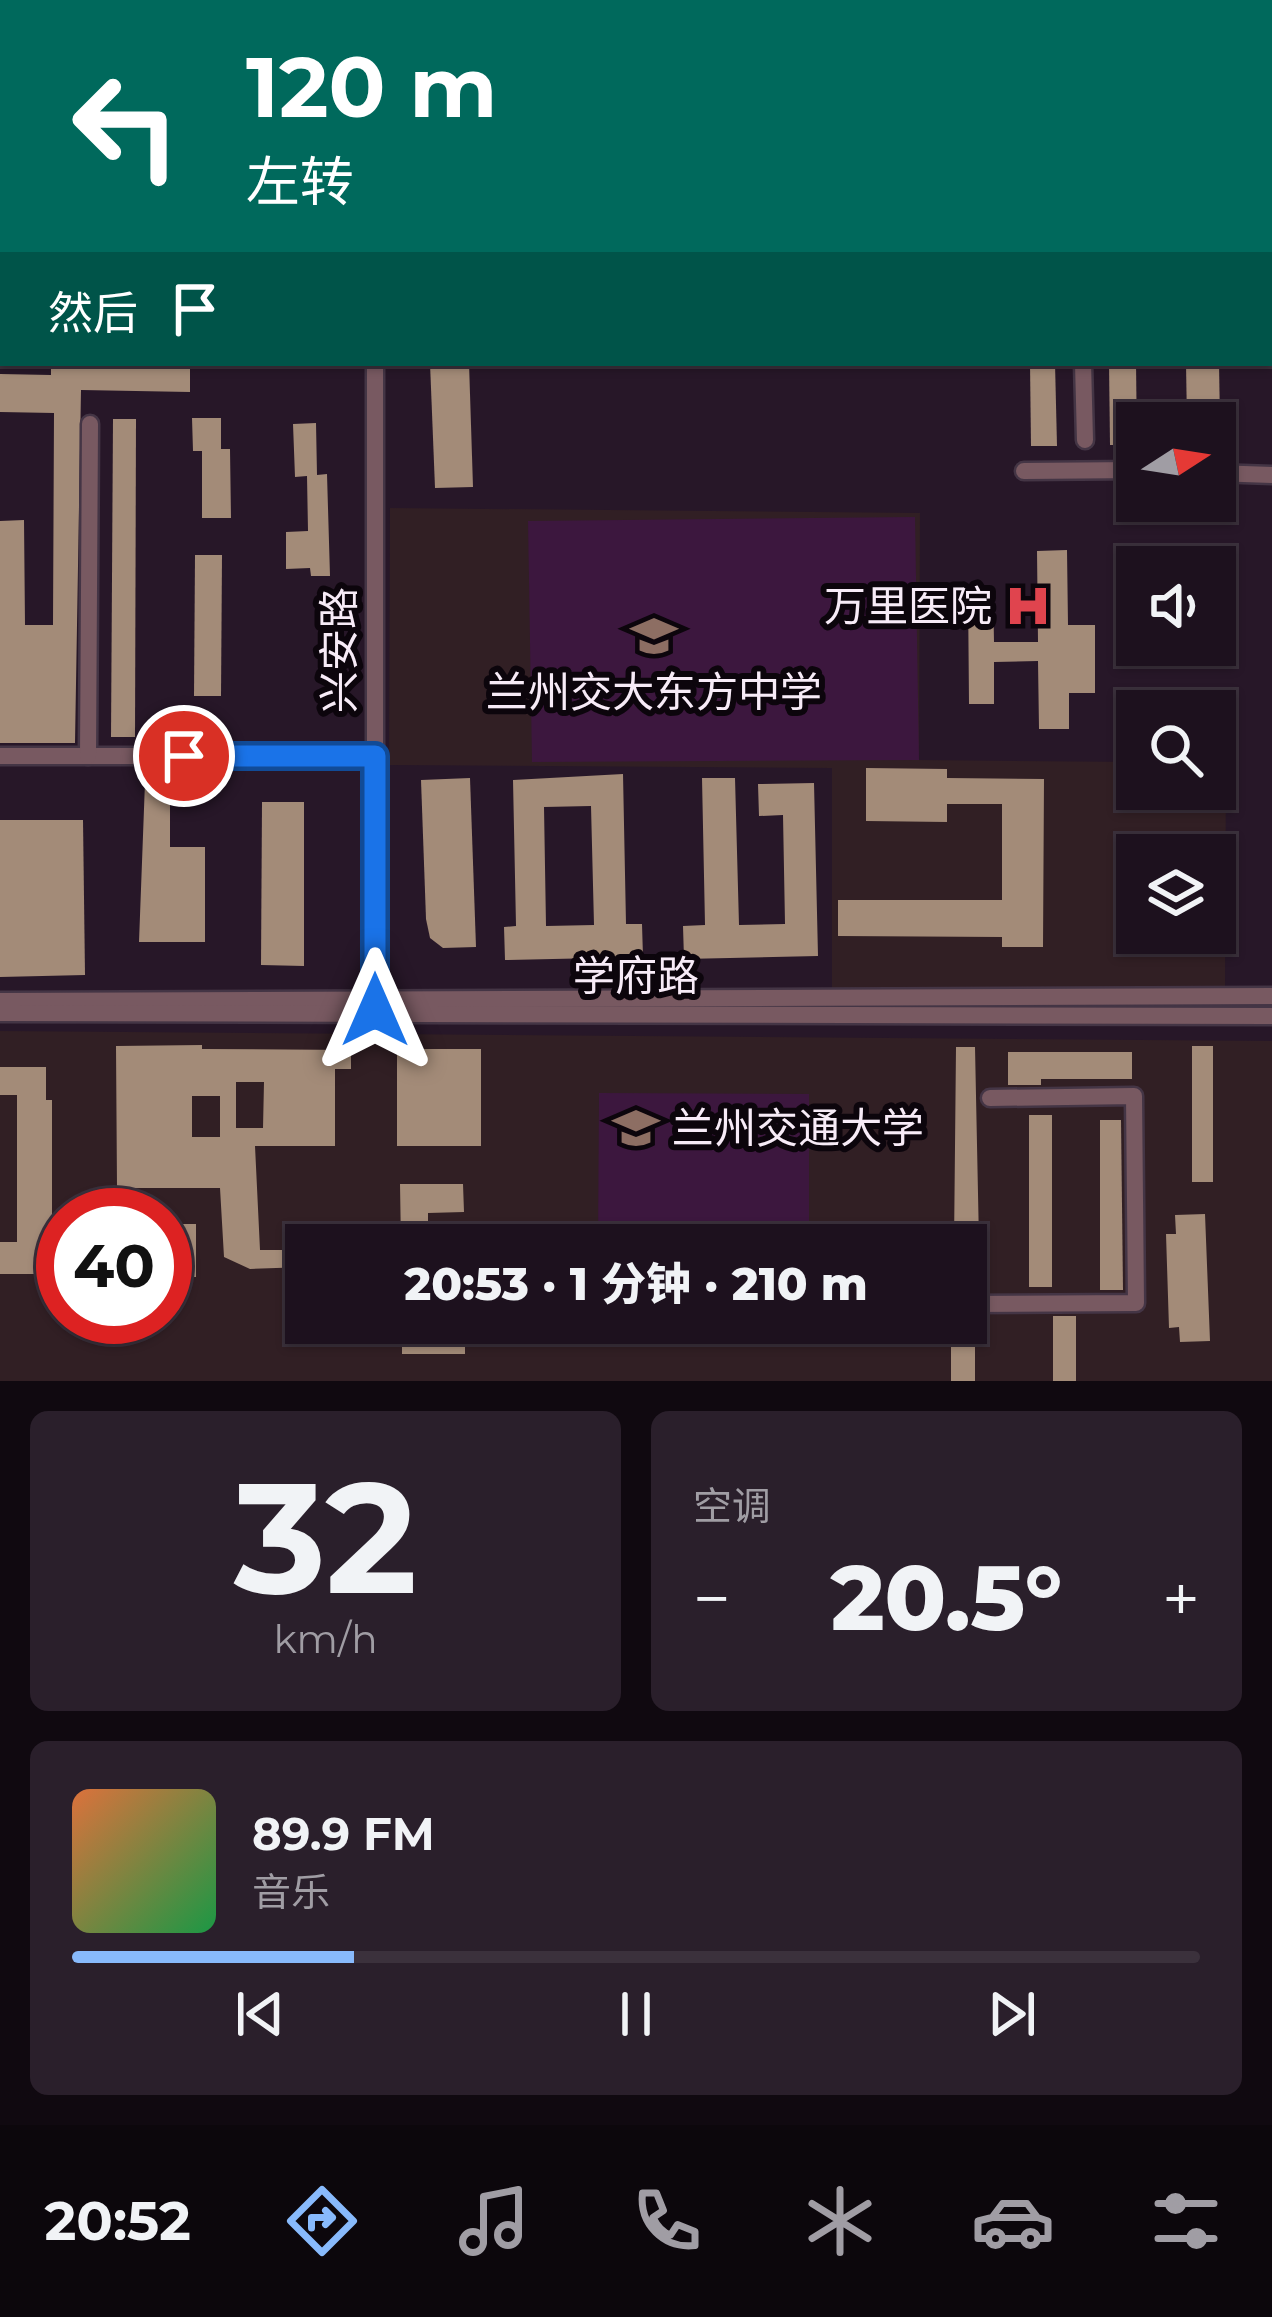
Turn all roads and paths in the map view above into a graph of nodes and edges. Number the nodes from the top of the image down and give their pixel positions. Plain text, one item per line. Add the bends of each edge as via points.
1 (375, 366) edge
2 (1084, 366) edge
3 (90, 424) dead end
4 (1085, 440) dead end
5 (1116, 470) edge
6 (1024, 471) dead end
7 (1236, 474) edge
8 (1272, 475) edge
9 (0, 756) edge
10 (375, 756) junction
11 (88, 757) junction
12 (1272, 996) edge
13 (0, 1000) edge
14 (375, 1004) junction
15 (0, 1013) edge
16 (1272, 1016) edge
17 (990, 1097) dead end
18 (987, 1304) edge

1 - 10 street, 兴安路
2 - 4 street
3 - 11 street
5 - 6 street
7 - 8 street
9 - 11 street
10 - 11 street
10 - 14 street, 兴安路
12 - 14 street, 学府路
13 - 14 street, 学府路
14 - 15 street, 学府路
14 - 16 street, 学府路
17 - 18 street via 1134,1096 1136,1303

